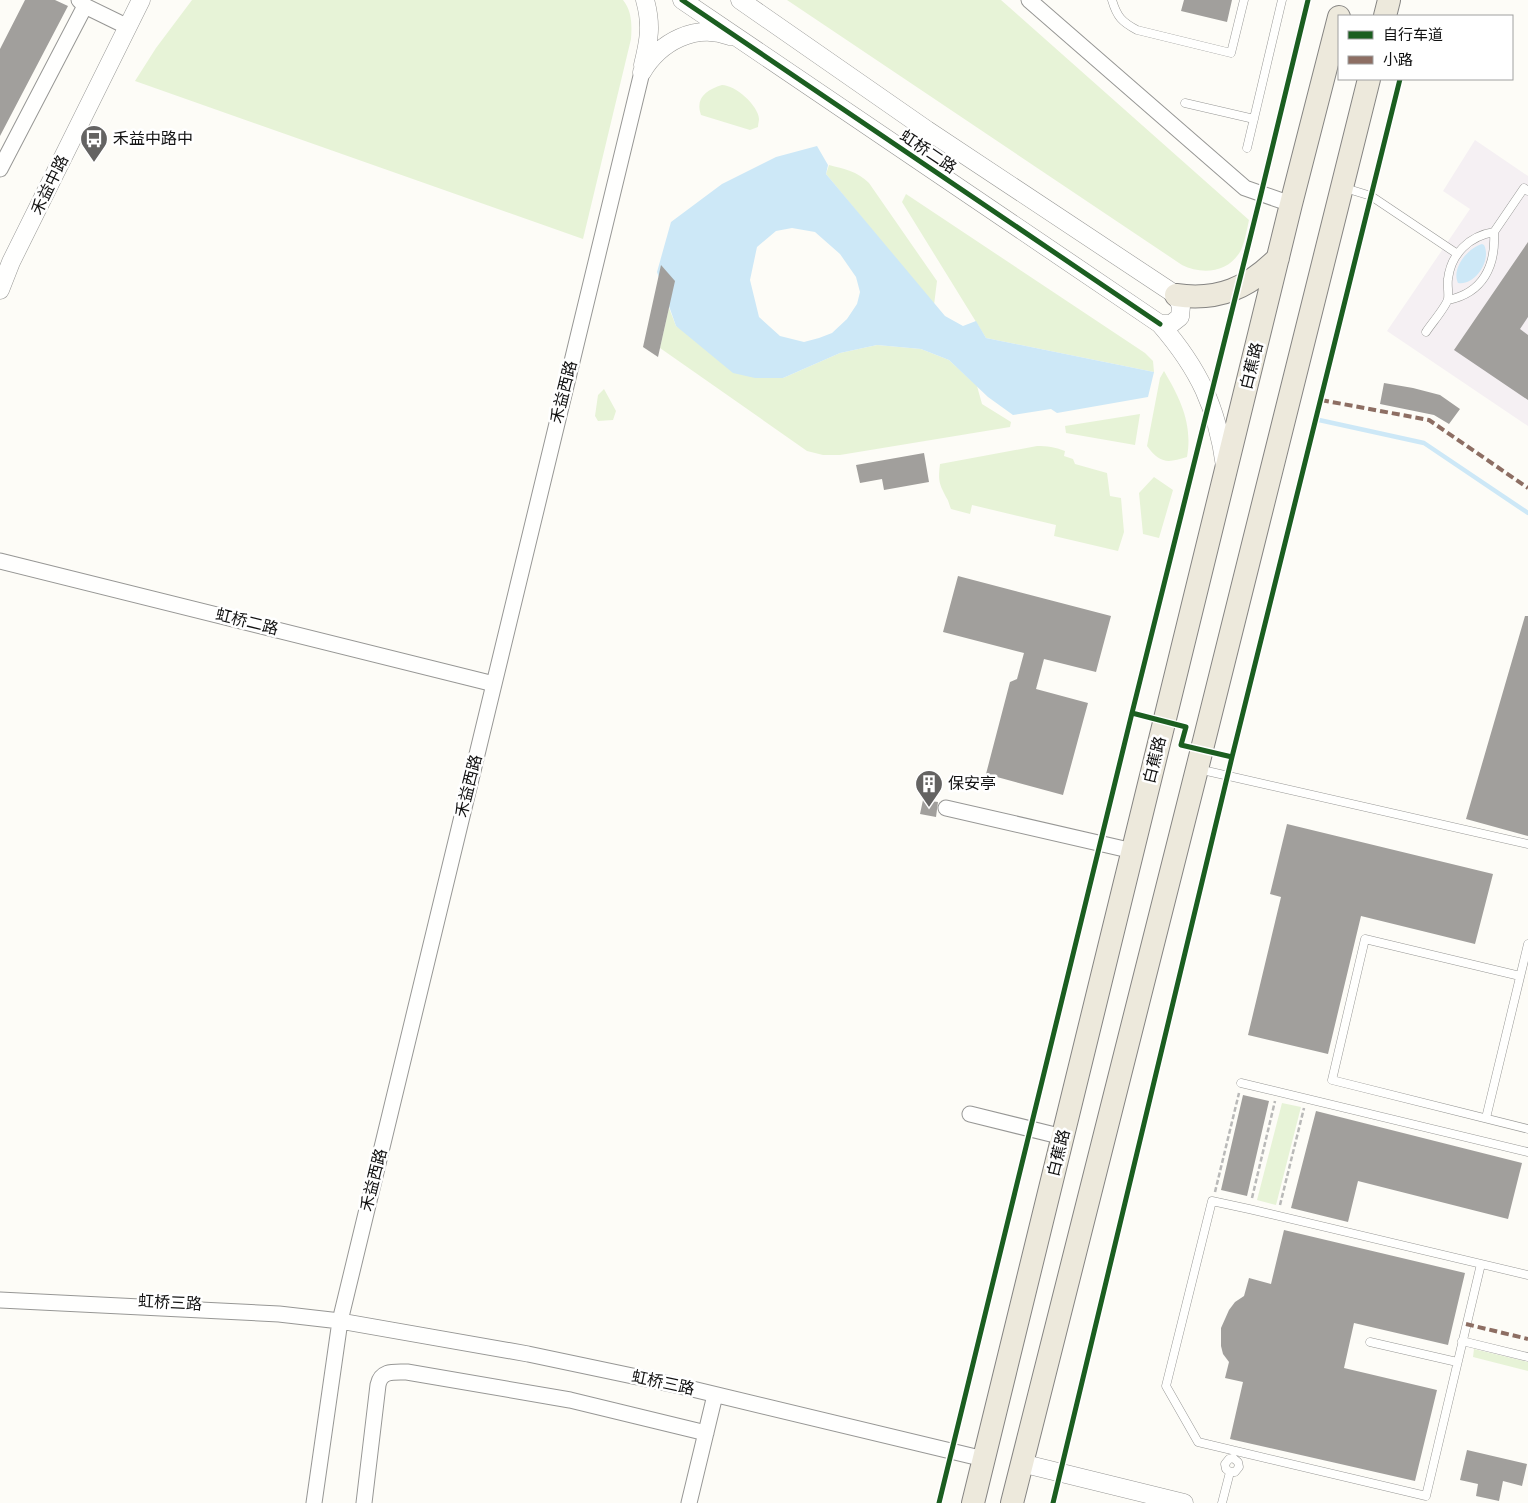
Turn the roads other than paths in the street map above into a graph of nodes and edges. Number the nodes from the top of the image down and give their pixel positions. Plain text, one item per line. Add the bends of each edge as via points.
1 (141, 0) edge
2 (645, 0) edge
3 (682, 0) edge
4 (740, 0) edge
5 (1029, 0) edge
6 (1112, 0) edge
7 (1244, 0) edge
8 (1282, 0) edge
9 (1344, 0) edge
10 (1388, 0) edge
11 (82, 3) edge
12 (1340, 15) edge
13 (1384, 15) edge
14 (1338, 21) edge
15 (128, 27) junction
16 (736, 38) junction
17 (642, 72) junction
18 (1369, 80) edge
19 (1185, 103) dead end
20 (1254, 120) junction
21 (1247, 148) dead end
22 (0, 168) edge
23 (1342, 188) junction
24 (1528, 191) edge
25 (1292, 204) junction
26 (1494, 232) junction
27 (1456, 253) junction
28 (1278, 258) junction
29 (0, 290) edge
30 (1176, 295) junction
31 (1448, 300) junction
32 (1160, 324) junction
33 (1426, 332) dead end
34 (1226, 472) junction
35 (0, 561) edge
36 (494, 684) junction
37 (1197, 769) junction
38 (946, 808) dead end
39 (1528, 844) edge
40 (1133, 851) junction
41 (1528, 944) edge
42 (1520, 976) junction
43 (1241, 1083) road end
44 (970, 1114) dead end
45 (1486, 1118) junction
46 (1528, 1128) edge
47 (1063, 1138) junction
48 (1528, 1152) edge
49 (1480, 1264) junction
50 (1528, 1275) edge
51 (0, 1294) edge
52 (0, 1300) edge
53 (340, 1321) junction
54 (1462, 1341) junction
55 (1370, 1342) dead end
56 (1528, 1357) edge
57 (1457, 1362) junction
58 (716, 1395) junction
59 (706, 1433) junction
60 (1234, 1455) junction
61 (984, 1459) junction
62 (1021, 1463) junction
63 (314, 1503) edge
64 (364, 1503) edge
65 (689, 1503) edge
66 (973, 1503) edge
67 (1012, 1503) edge
68 (1184, 1503) edge
69 (1222, 1503) edge

1 - 15 street, 禾益中路
2 - 17 street via 650,26
3 - 16 street, 虹桥二路
4 - 30 street, 虹桥二路 via 926,130
5 - 25 street via 1245,188
6 - 7 lane via 1116,13 1137,30 1231,53
8 - 20 lane
9 - 12 main road, 白蕉路
10 - 13 main road
11 - 15 street
11 - 22 street
14 - 25 main road, 白蕉路
15 - 29 street, 禾益中路
16 - 17 street via 722,33 682,37 657,52
16 - 32 street, 虹桥二路
17 - 36 street, 禾益西路
18 - 23 main road
19 - 20 lane
20 - 21 lane
23 - 27 lane via 1371,196
23 - 37 main road
24 - 26 lane via 1524,188
25 - 28 main road, 白蕉路
26 - 27 lane via 1484,234
26 - 31 lane via 1491,265 1485,276 1468,293
27 - 31 lane via 1448,276
28 - 30 main road via 1231,292 1203,297
28 - 34 main road, 白蕉路
30 - 32 street via 1181,306 1180,318 1171,324
31 - 33 lane
32 - 34 street, 虹桥二路 via 1186,356 1206,392 1219,432
34 - 40 main road, 白蕉路
35 - 36 street, 虹桥二路
36 - 53 street, 禾益西路
37 - 39 lane
37 - 62 main road
38 - 40 street
40 - 47 main road, 白蕉路
41 - 42 lane
42 - 45 lane
42 - 45 lane via 1365,939 1332,1080
43 - 48 lane
44 - 47 street
45 - 46 lane
47 - 61 main road, 白蕉路
49 - 50 lane
49 - 54 lane
49 - 60 lane via 1212,1200 1166,1386 1198,1442
51 - 53 street, 虹桥三路 via 280,1308
52 - 53 street, 虹桥三路 via 279,1314
53 - 58 street, 虹桥三路 via 528,1354
53 - 63 street, 禾益西路
54 - 56 lane
54 - 57 lane
55 - 57 lane
57 - 60 lane via 1426,1496
58 - 59 street
58 - 61 street, 虹桥三路
59 - 64 street via 570,1400 407,1372 388,1372 378,1385
59 - 65 street
60 - 69 lane via 1239,1467 1230,1472
61 - 66 main road, 白蕉路
62 - 67 main road
62 - 68 street

